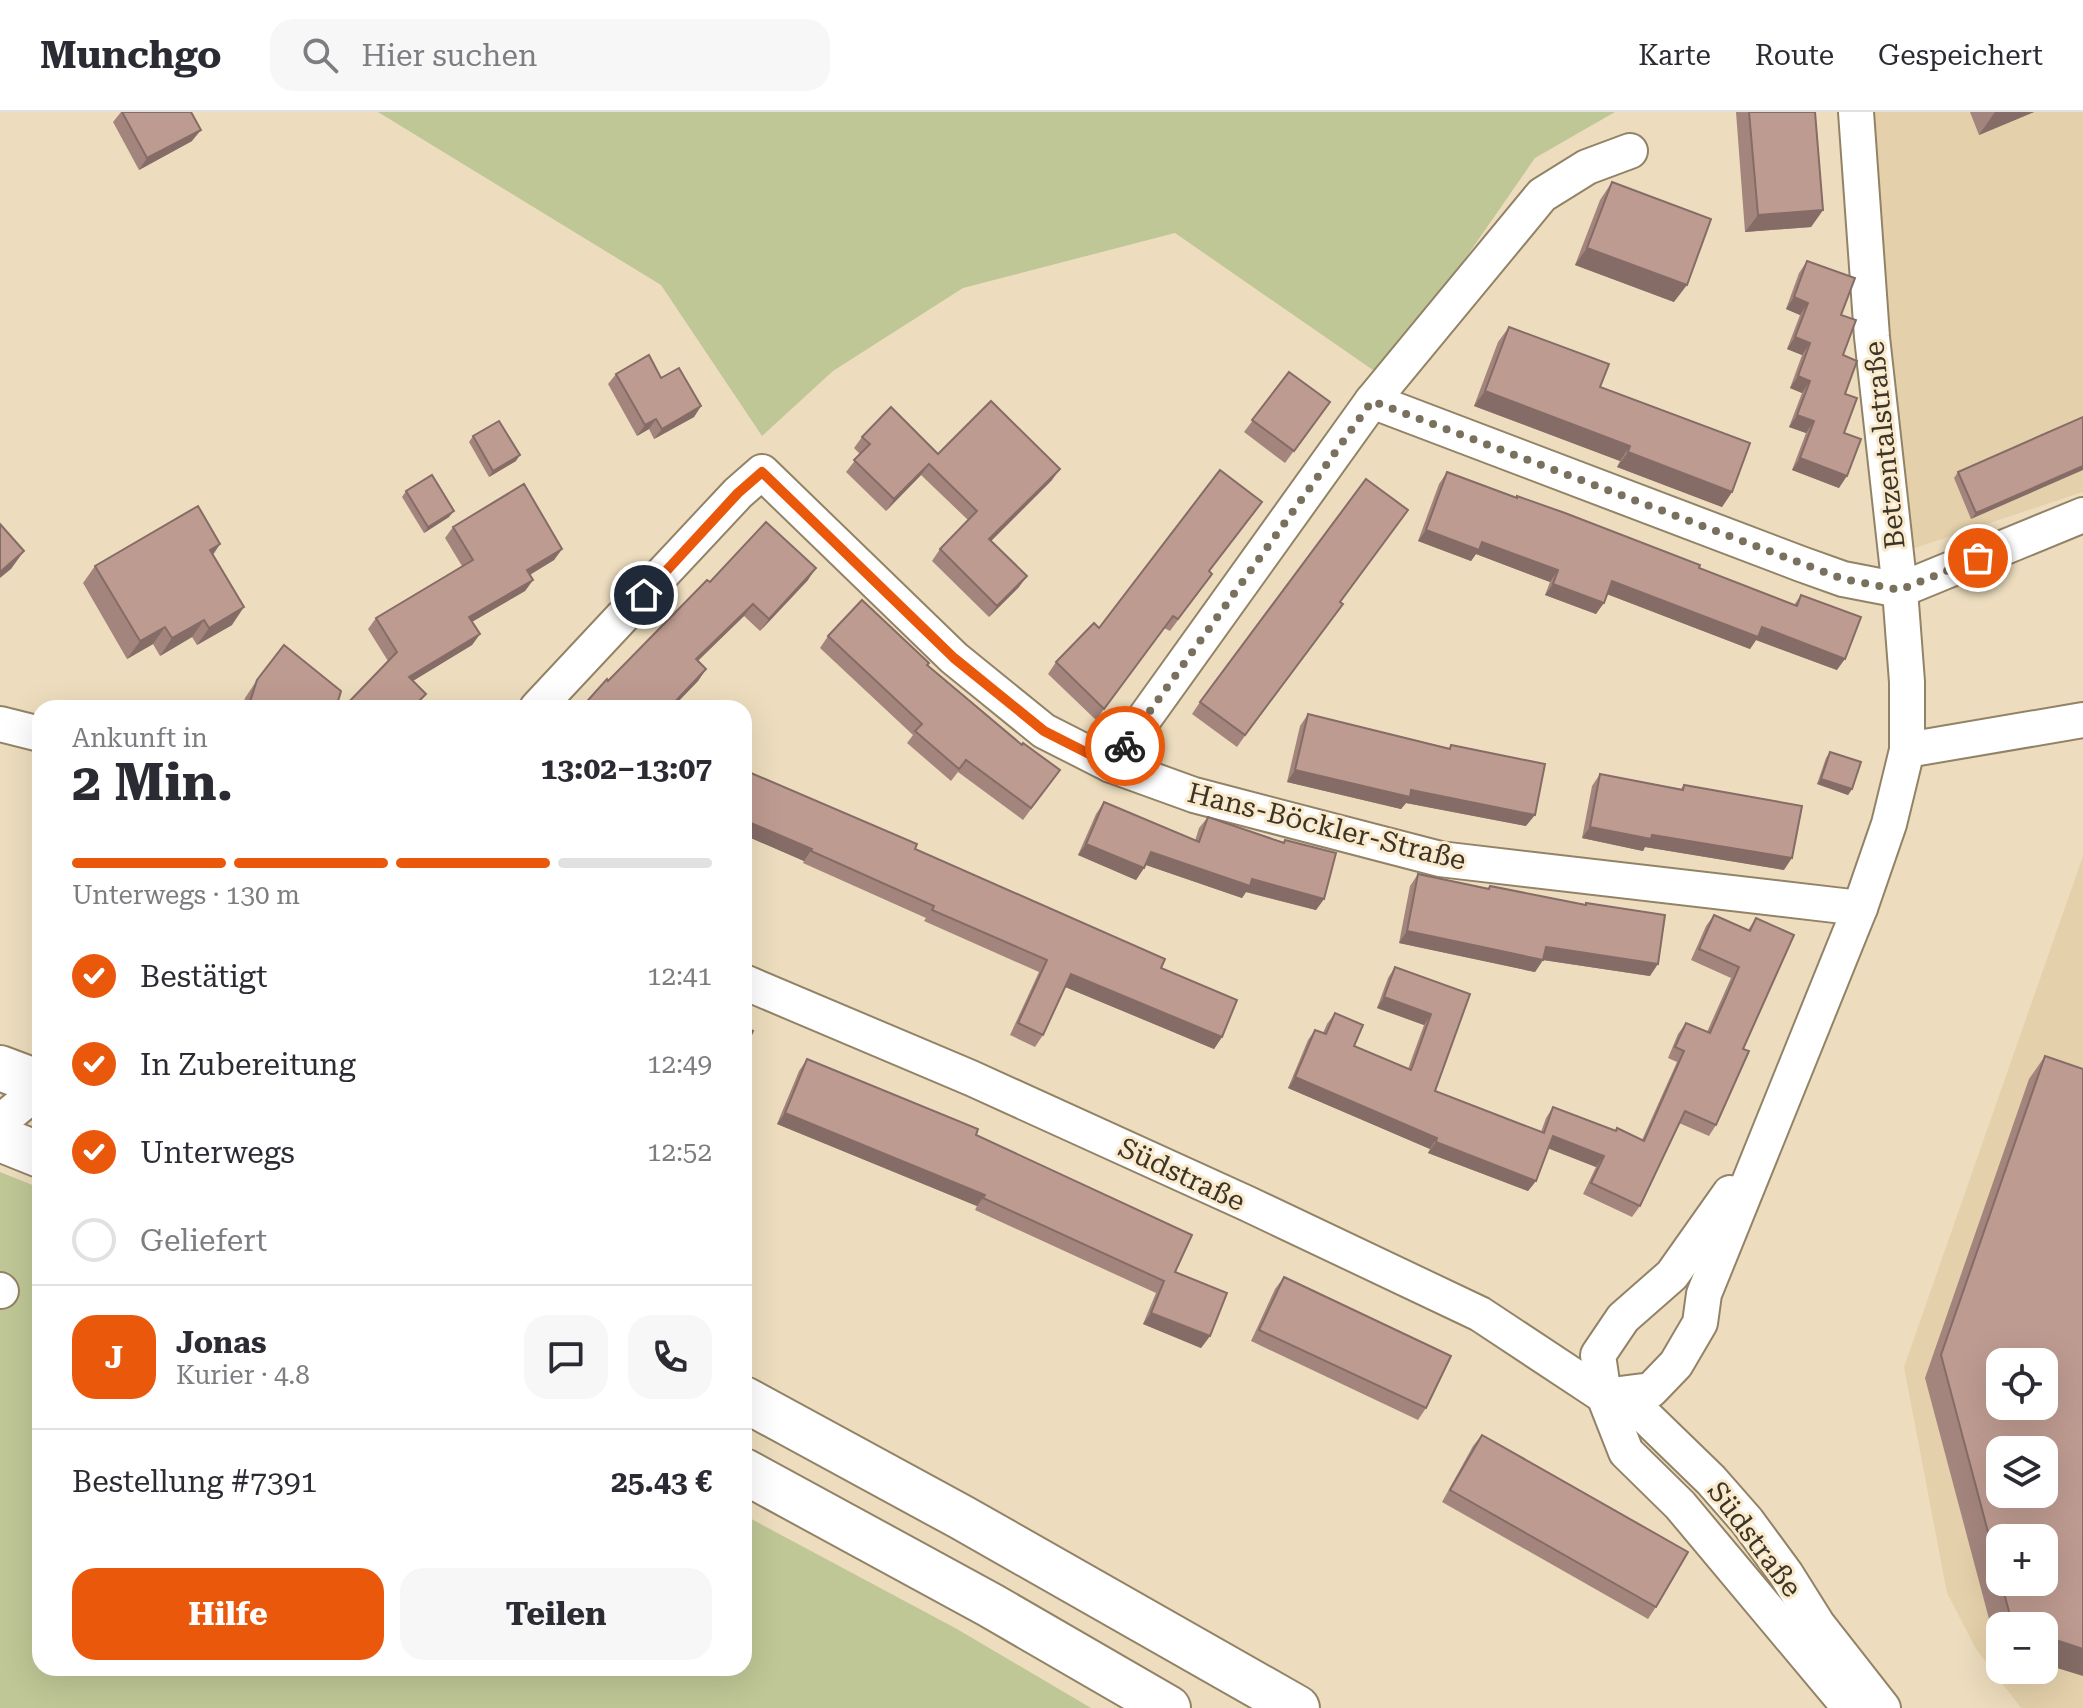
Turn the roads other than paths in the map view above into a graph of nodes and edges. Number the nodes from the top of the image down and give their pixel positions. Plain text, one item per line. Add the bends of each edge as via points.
1 (1856, 112) edge
2 (1630, 151) dead end
3 (1372, 401) junction
4 (2083, 515) edge
5 (1900, 590) junction
6 (544, 700) edge
7 (2083, 720) edge
8 (0, 724) edge
9 (32, 732) edge
10 (1907, 750) junction
11 (1111, 765) junction
12 (1860, 908) junction
13 (752, 985) edge
14 (0, 1068) edge
15 (32, 1080) edge
16 (32, 1096) edge
17 (0, 1122) edge
18 (0, 1139) edge
19 (1763, 1147) junction
20 (32, 1152) edge
21 (1604, 1396) junction
22 (752, 1403) edge
23 (752, 1475) edge
24 (1168, 1708) edge
25 (1297, 1708) edge
26 (1850, 1708) edge
27 (1883, 1708) edge

1 - 5 street, Betzentalstraße via 1872,337
2 - 3 street via 1587,167 1542,195
3 - 5 street via 1801,564
3 - 11 street
4 - 5 street
5 - 10 street, Betzentalstraße
6 - 11 street, Hans-Böckler-Straße via 762,472 954,658 1044,731
7 - 10 street
8 - 9 street
10 - 12 street, Betzentalstraße
11 - 12 street, Hans-Böckler-Straße via 1194,795 1440,859
12 - 19 street, Betzentalstraße
13 - 21 street, Südstraße via 971,1078 1480,1314
14 - 15 highway
16 - 17 street
18 - 20 highway
19 - 21 street via 1672,1275 1623,1318 1598,1355
19 - 21 street via 1704,1294 1700,1323 1676,1364 1651,1390
21 - 26 street, Südstraße via 1626,1452 1680,1505
21 - 27 street, Südstraße via 1643,1414 1711,1480 1747,1521
22 - 25 highway
23 - 24 highway

